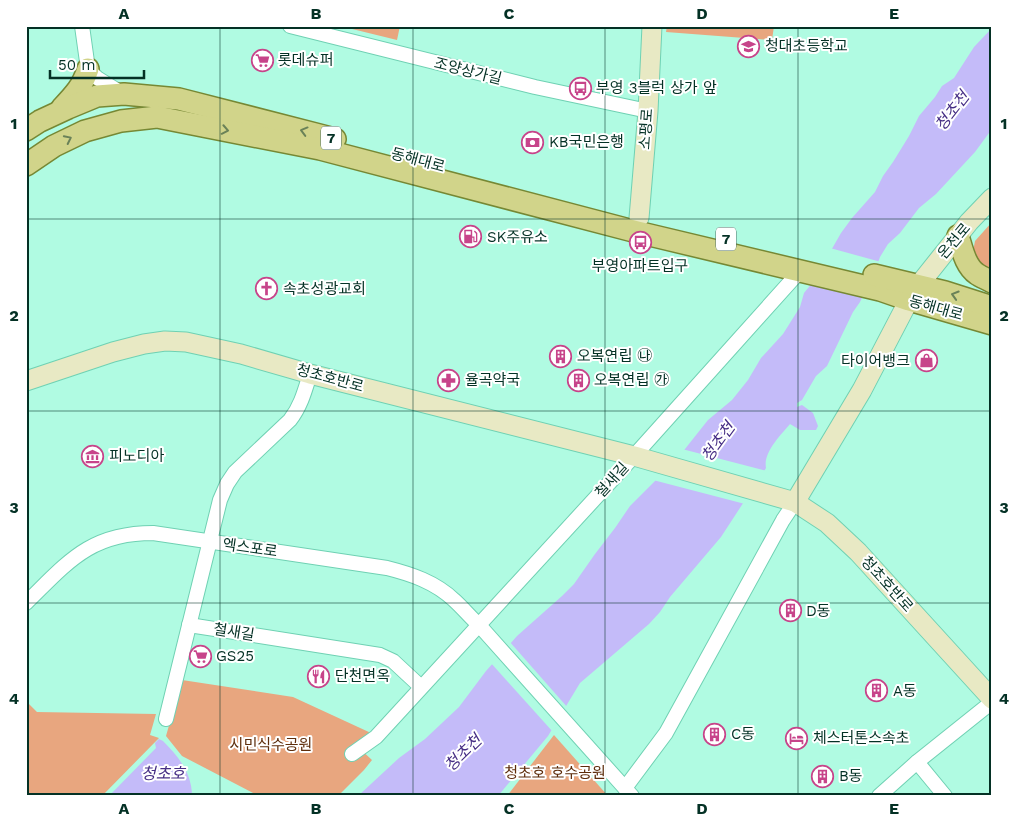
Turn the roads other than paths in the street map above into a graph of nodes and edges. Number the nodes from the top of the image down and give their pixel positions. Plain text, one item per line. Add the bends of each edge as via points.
1 (82, 26) edge
2 (290, 26) edge
3 (652, 26) edge
4 (88, 69) junction
5 (124, 94) junction
6 (648, 111) junction
7 (58, 113) junction
8 (26, 130) edge
9 (26, 165) edge
10 (992, 198) edge
11 (638, 225) junction
12 (958, 236) junction
13 (806, 268) junction
14 (992, 282) edge
15 (913, 293) junction
16 (992, 307) edge
17 (992, 324) edge
18 (310, 374) junction
19 (26, 380) edge
20 (634, 456) junction
21 (795, 502) junction
22 (209, 542) junction
23 (26, 603) edge
24 (478, 625) junction
25 (189, 626) junction
26 (422, 687) junction
27 (992, 701) edge
28 (166, 719) dead end
29 (352, 754) dead end
30 (918, 762) junction
31 (629, 792) edge
32 (879, 796) edge
33 (945, 796) edge

1 - 4 street
2 - 6 street, 조양상가길 via 535,87
3 - 6 street, 소평로
4 - 5 street via 102,82
4 - 7 main road via 83,83
5 - 7 main road, 동해대로 / 7 via 97,96
11 -> 5 main road, 동해대로 / 7 via 208,106 179,99
6 - 11 street, 소평로
7 - 8 main road, 동해대로 / 7
9 -> 11 main road, 동해대로 / 7 via 85,131 121,121 158,117 320,149
10 - 12 street, 온천로
11 - 13 main road, 동해대로 / 7
12 - 14 main road via 967,262 977,274
12 - 15 street, 온천로
13 - 15 main road, 동해대로 / 7
13 - 20 street, 철새길
16 -> 15 main road, 동해대로 / 7 via 945,292
15 - 17 main road, 동해대로 / 7
15 - 21 street, 온천로 via 862,390
18 - 19 street, 청초호반로 via 241,354 186,342 165,341 125,348
18 - 20 street, 청초호반로
18 - 22 street via 301,403 290,420 244,462 227,484
20 - 21 street, 청초호반로
20 - 24 street, 철새길
21 - 27 street, 청초호반로 via 827,523 858,552
21 - 31 street via 666,733
22 - 23 street, 엑스포로 via 153,533 110,539 74,558
22 - 24 street, 엑스포로 via 404,572 442,590
22 - 25 street
24 - 26 street, 철새길
24 - 31 street, 엑스포로
25 - 26 street, 철새길 via 380,655 393,661
25 - 28 street
26 - 29 street, 철새길 via 376,737
27 - 30 street
30 - 32 street
30 - 33 street

